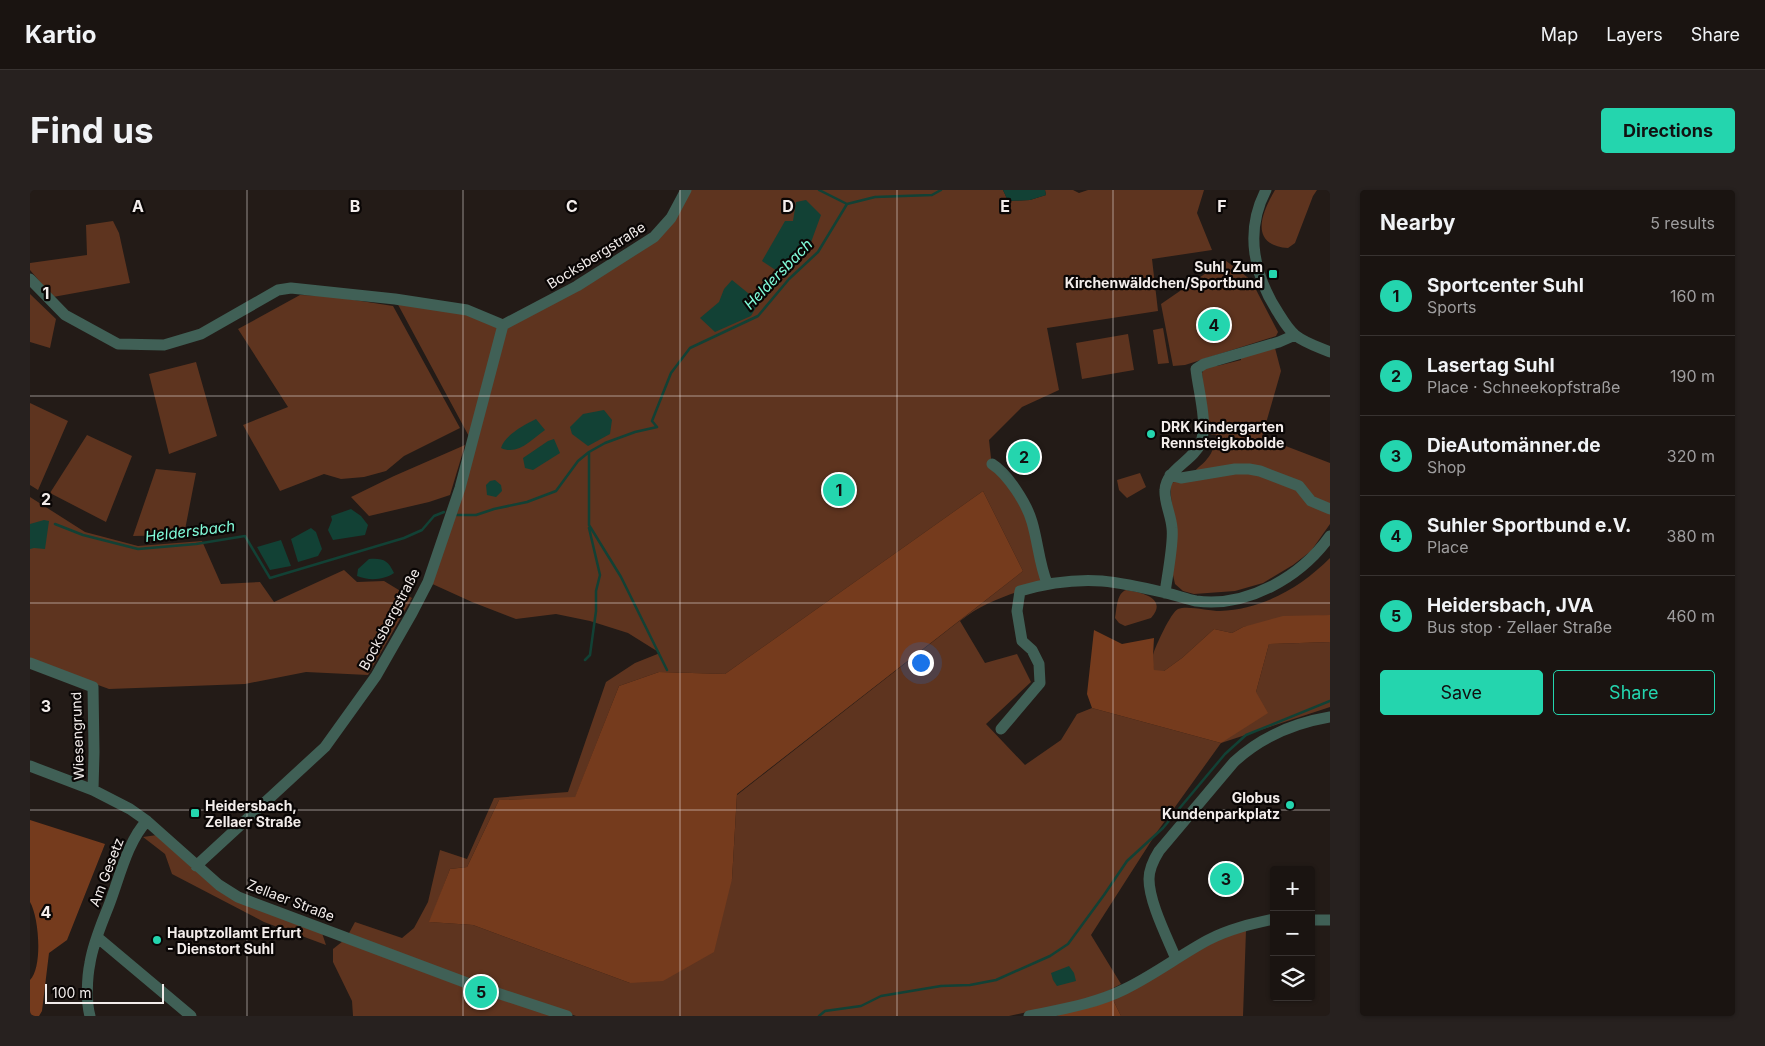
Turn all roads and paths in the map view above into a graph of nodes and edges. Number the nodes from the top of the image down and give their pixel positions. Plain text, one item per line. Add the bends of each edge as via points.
1 (686, 190) edge
2 (1266, 190) edge
3 (30, 279) edge
4 (503, 325) junction
5 (1295, 335) junction
6 (1330, 352) edge
7 (992, 464) dead end
8 (1170, 475) junction
9 (1330, 509) edge
10 (1330, 536) edge
11 (1047, 583) junction
12 (1165, 593) junction
13 (30, 663) edge
14 (1330, 717) edge
15 (1001, 729) dead end
16 (31, 770) edge
17 (93, 790) junction
18 (147, 822) junction
19 (196, 866) junction
20 (1270, 920) edge
21 (1315, 920) edge
22 (1330, 920) edge
23 (97, 937) junction
24 (1176, 960) junction
25 (90, 1016) edge
26 (191, 1016) edge
27 (567, 1016) edge
28 (1029, 1016) edge

1 - 4 street, Bocksbergstraße via 671,218 654,238 577,286
2 - 5 street via 1254,230 1257,264 1267,295
3 - 4 street via 65,315 118,344 164,345 201,334 278,290 291,288 467,310
4 - 19 street, Bocksbergstraße via 460,488 428,582 412,613 376,676 326,747
5 - 6 street
5 - 8 street via 1196,369 1203,424 1201,441 1194,454
7 - 11 street via 1010,482 1026,507
8 - 9 street via 1181,478 1236,469 1260,471 1299,486 1312,501
8 - 12 street via 1165,491 1173,529
10 - 12 street via 1317,553 1295,572 1253,595 1196,601
11 - 12 street via 1101,581
11 - 15 street via 1020,592 1017,611 1022,641 1032,650 1039,664 1040,683
13 - 17 street, Wiesengrund via 93,687
14 - 24 street via 1283,730 1248,749 1153,860 1150,894
16 - 17 street, Zellaer Straße
17 - 18 street, Zellaer Straße via 130,809
18 - 19 street, Zellaer Straße
18 - 23 street, Am Gesetz via 140,828 132,846
19 - 27 street, Zellaer Straße via 238,897 476,986
20 - 24 street via 1242,926 1208,940
21 - 22 street
23 - 25 street, Am Gesetz via 90,963
23 - 26 street
24 - 28 street via 1097,1001

